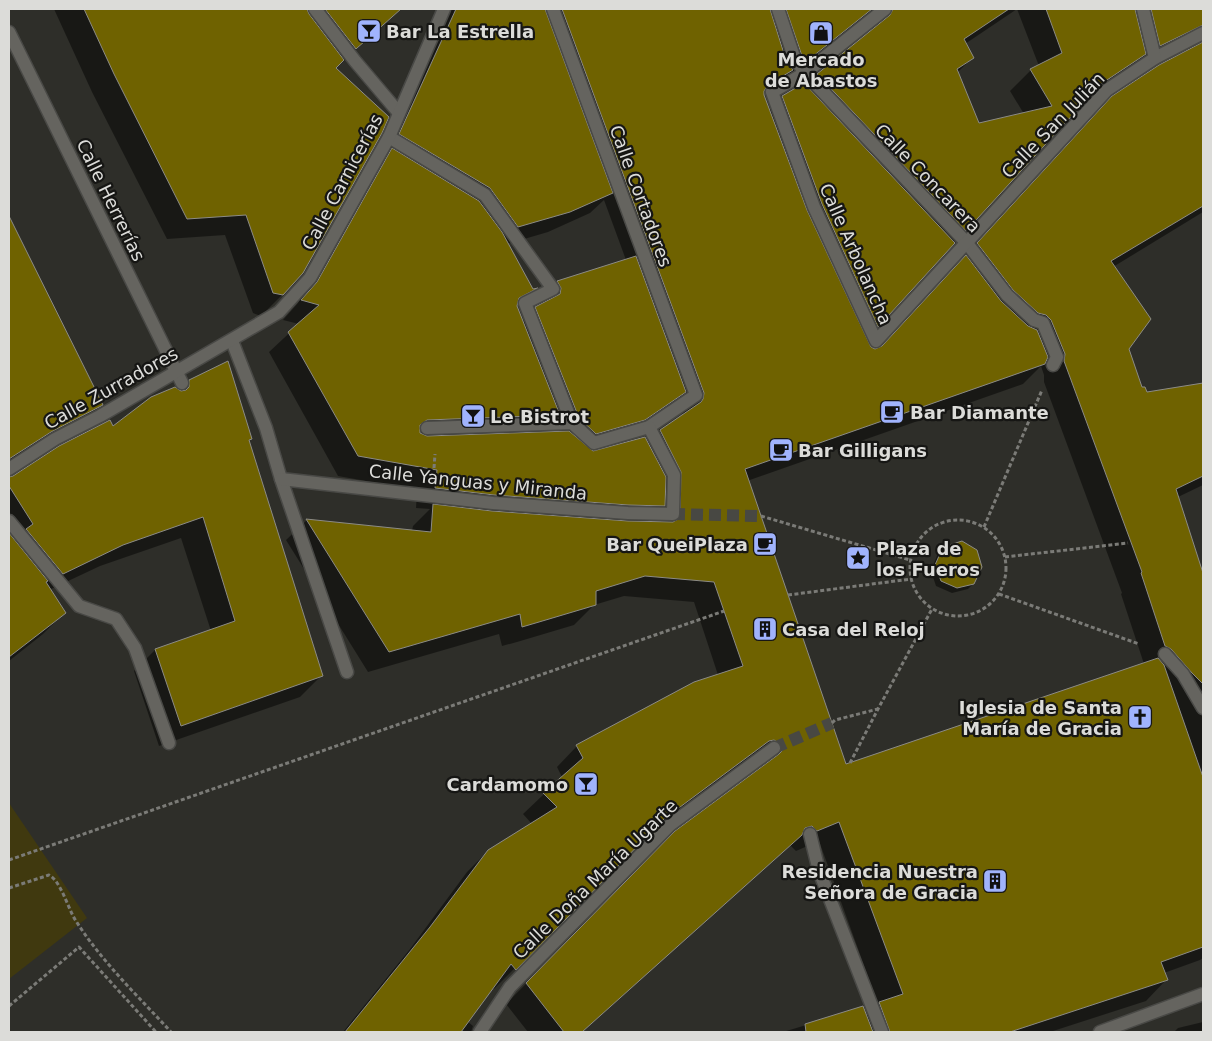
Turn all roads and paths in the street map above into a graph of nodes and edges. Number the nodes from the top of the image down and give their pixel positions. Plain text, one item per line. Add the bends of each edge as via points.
1 (315, 9) edge
2 (444, 9) edge
3 (553, 9) edge
4 (778, 9) edge
5 (885, 9) edge
6 (1143, 9) edge
7 (9, 32) edge
8 (1203, 33) edge
9 (1155, 58) junction
10 (805, 73) junction
11 (399, 113) junction
12 (389, 137) junction
13 (966, 242) junction
14 (232, 341) junction
15 (1053, 365) joint
16 (179, 377) junction
17 (572, 423) junction
18 (432, 427) joint
19 (649, 427) junction
20 (9, 469) edge
21 (281, 479) junction
22 (431, 496) junction
23 (761, 516) tunnel mouth
24 (9, 521) edge
25 (984, 527) junction
26 (1128, 543) dead end
27 (1005, 557) junction
28 (910, 560) junction
29 (911, 579) junction
30 (999, 594) junction
31 (788, 595) dead end
32 (932, 609) junction
33 (724, 611) dead end
34 (1165, 654) joint
35 (347, 672) dead end
36 (1203, 708) edge
37 (878, 709) junction
38 (832, 723) tunnel mouth
39 (169, 743) dead end
40 (774, 748) tunnel mouth
41 (850, 763) dead end
42 (810, 834) dead end
43 (9, 860) edge
44 (9, 888) edge
45 (1203, 994) edge
46 (9, 1006) edge
47 (156, 1032) edge
48 (171, 1032) edge
49 (480, 1032) edge
50 (882, 1032) edge
51 (1100, 1032) edge

1 - 11 street
2 - 11 street, Calle Carnicerías
3 - 19 street, Calle Cortadores via 696,395
4 - 10 street, Calle Concarera via 794,57
5 - 10 street
6 - 9 street
7 - 16 street, Calle Herrerías
8 - 9 street, Calle San Julián
9 - 13 street, Calle San Julián via 1107,90
10 - 13 street, Calle Concarera
10 - 13 street, Calle Arbolancha via 772,92 814,207 876,341
11 - 12 street, Calle Carnicerías
12 - 14 street, Calle Carnicerías via 310,278 278,313
12 - 17 street via 485,195 553,289 525,303
13 - 15 street, Calle Concarera via 1007,295 1034,320 1043,323 1056,357
14 - 16 street, Calle Zurradores
14 - 21 street via 266,428
15 - 25 path
16 - 20 street, Calle Zurradores via 55,439
17 - 18 street
17 - 19 street via 594,443
18 - 22 path
19 - 22 street, Calle Yanguas y Miranda via 674,475 673,514
21 - 22 street, Calle Yanguas y Miranda
21 - 35 street
23 - 28 path
24 - 39 street via 79,606 116,619 135,648
25 - 27 path via 998,540
25 - 28 path via 966,521 947,521 938,525 917,542
26 - 27 path
27 - 30 path via 1006,577
28 - 29 path
29 - 31 path
29 - 32 path via 918,596
30 - 32 path via 986,608 969,616 950,616
30 - 34 path
32 - 37 path
33 - 43 path
34 - 36 street via 1183,674
37 - 38 path
37 - 41 path
40 - 49 street, Calle Doña María Ugarte via 670,825 510,987
42 - 50 street via 819,872
44 - 48 path via 52,876 88,940
45 - 51 street
46 - 47 path via 79,947

